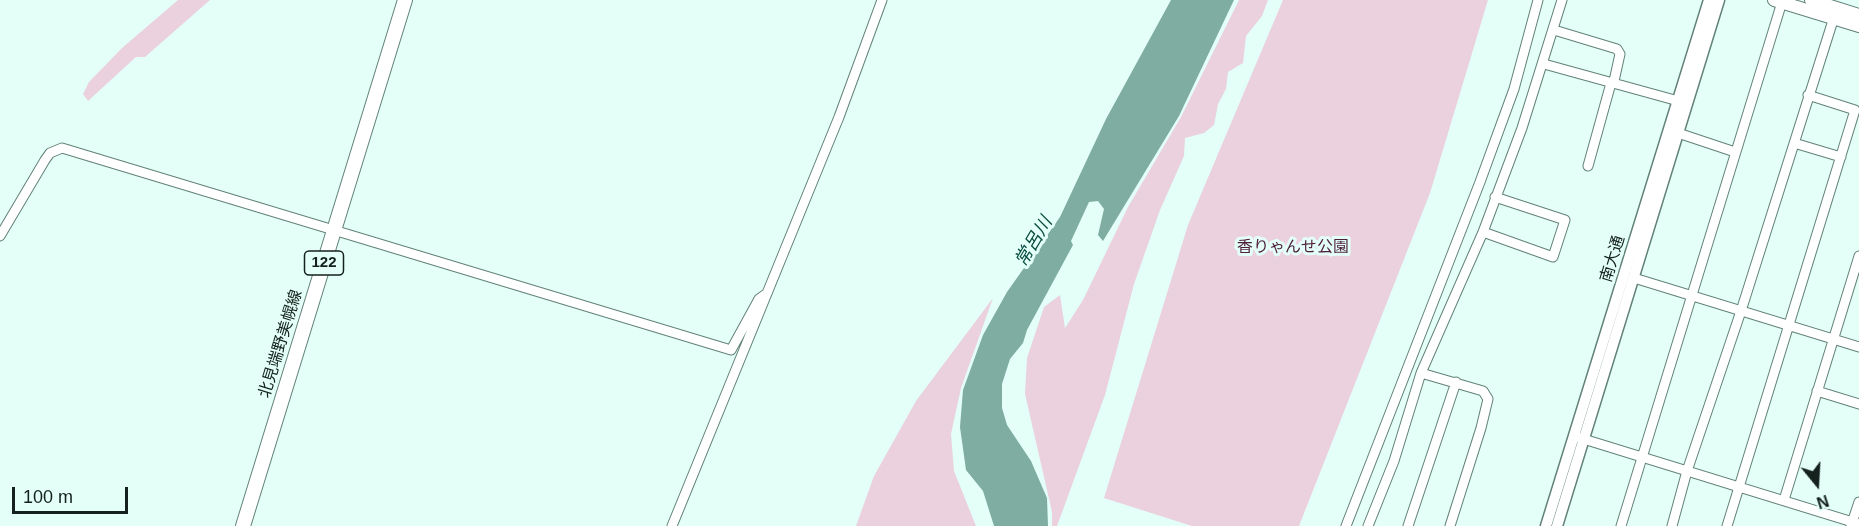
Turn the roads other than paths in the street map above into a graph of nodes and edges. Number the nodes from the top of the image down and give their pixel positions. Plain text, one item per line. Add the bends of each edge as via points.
1 (405, 0) edge
2 (882, 0) edge
3 (1538, 0) edge
4 (1562, 0) edge
5 (1709, 0) edge
6 (1719, 0) edge
7 (1811, 0) edge
8 (1778, 1) edge
9 (1835, 13) junction
10 (1859, 15) edge
11 (1859, 26) edge
12 (1554, 30) junction
13 (1544, 64) junction
14 (1612, 82) junction
15 (1808, 95) junction
16 (1682, 103) junction
17 (1678, 133) junction
18 (1794, 143) junction
19 (1735, 152) junction
20 (1841, 157) junction
21 (1588, 166) dead end
22 (1495, 197) junction
23 (334, 231) junction
24 (1483, 232) junction
25 (0, 236) edge
26 (1859, 256) edge
27 (1634, 278) junction
28 (766, 294) junction
29 (1690, 296) junction
30 (1742, 311) junction
31 (1788, 326) junction
32 (1833, 339) junction
33 (1859, 347) edge
34 (1422, 373) junction
35 (1456, 382) junction
36 (1817, 391) junction
37 (1859, 404) edge
38 (1580, 437) junction
39 (1642, 457) junction
40 (1687, 471) junction
41 (1739, 486) junction
42 (1784, 500) junction
43 (1859, 502) edge
44 (1854, 524) edge
45 (243, 526) edge
46 (672, 526) edge
47 (1347, 526) edge
48 (1368, 526) edge
49 (1408, 526) edge
50 (1450, 526) edge
51 (1546, 526) edge
52 (1557, 526) edge
53 (1621, 526) edge
54 (1672, 526) edge
55 (1727, 526) edge

1 - 23 main road, 北見端野美幌線 / 122
2 - 28 street
3 - 47 street via 1514,89
4 - 12 street
5 - 16 street, 南大通
6 - 16 street, 南大通
7 - 9 main road
8 - 9 main road
8 - 19 street
9 - 10 main road
9 - 11 main road
9 - 15 street
12 - 13 street
12 - 14 street via 1617,49 1620,54
13 - 14 street
13 - 22 street
14 - 16 street
14 - 21 street
15 - 18 street
15 - 20 street via 1855,110
16 - 17 street, 南大通
16 - 38 street, 南大通
17 - 19 street
17 - 27 street, 南大通
18 - 20 street
18 - 30 street
19 - 29 street
20 - 31 street
22 - 24 street
22 - 24 street via 1565,220 1553,257
23 - 25 street via 62,148 45,160
23 - 28 street via 731,350 759,299
23 - 45 main road, 北見端野美幌線 / 122
24 - 34 street
26 - 32 street
27 - 29 street
27 - 38 street, 南大通
28 - 46 street
29 - 30 street
29 - 39 street
30 - 31 street
30 - 40 street
31 - 32 street
31 - 41 street
32 - 33 street
32 - 36 street
34 - 35 street
34 - 48 street
35 - 49 street
35 - 50 street via 1484,391 1488,399
36 - 37 street
36 - 42 street
38 - 39 street
38 - 51 street, 南大通
38 - 52 street, 南大通
39 - 40 street
39 - 53 street
40 - 41 street
40 - 54 street
41 - 42 street
41 - 55 street
42 - 44 street
43 - 44 street

